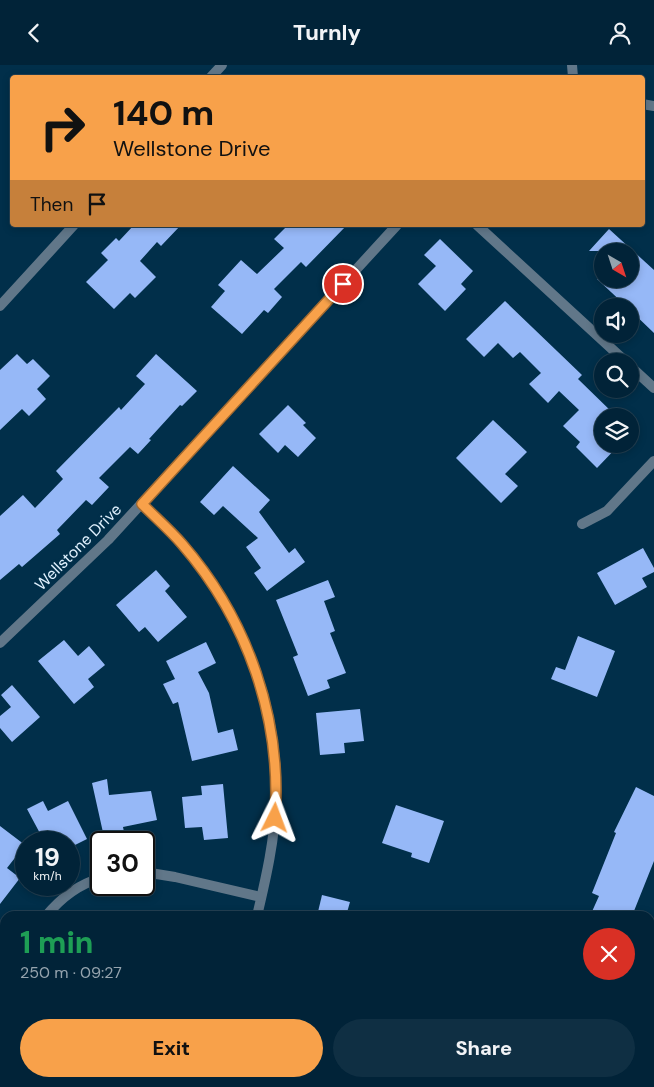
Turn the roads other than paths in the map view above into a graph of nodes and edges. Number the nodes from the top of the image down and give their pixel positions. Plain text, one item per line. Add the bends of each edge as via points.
1 (222, 65) edge
2 (212, 75) edge
3 (72, 227) edge
4 (395, 227) edge
5 (479, 227) edge
6 (0, 306) edge
7 (615, 353) edge
8 (639, 374) edge
9 (654, 388) edge
10 (654, 461) edge
11 (142, 504) junction
12 (582, 524) dead end
13 (0, 643) edge
14 (155, 874) edge
15 (90, 883) edge
16 (262, 897) junction
17 (51, 911) edge
18 (258, 911) edge

1 - 2 street
3 - 6 street
4 - 11 street, Wellstone Drive
5 - 7 street
8 - 9 street
10 - 12 street via 608,511
11 - 13 street, Wellstone Drive
11 - 16 street via 182,544 218,593 240,633 262,690 272,739 276,785 272,848
14 - 16 street
15 - 17 street via 71,893
16 - 18 street

